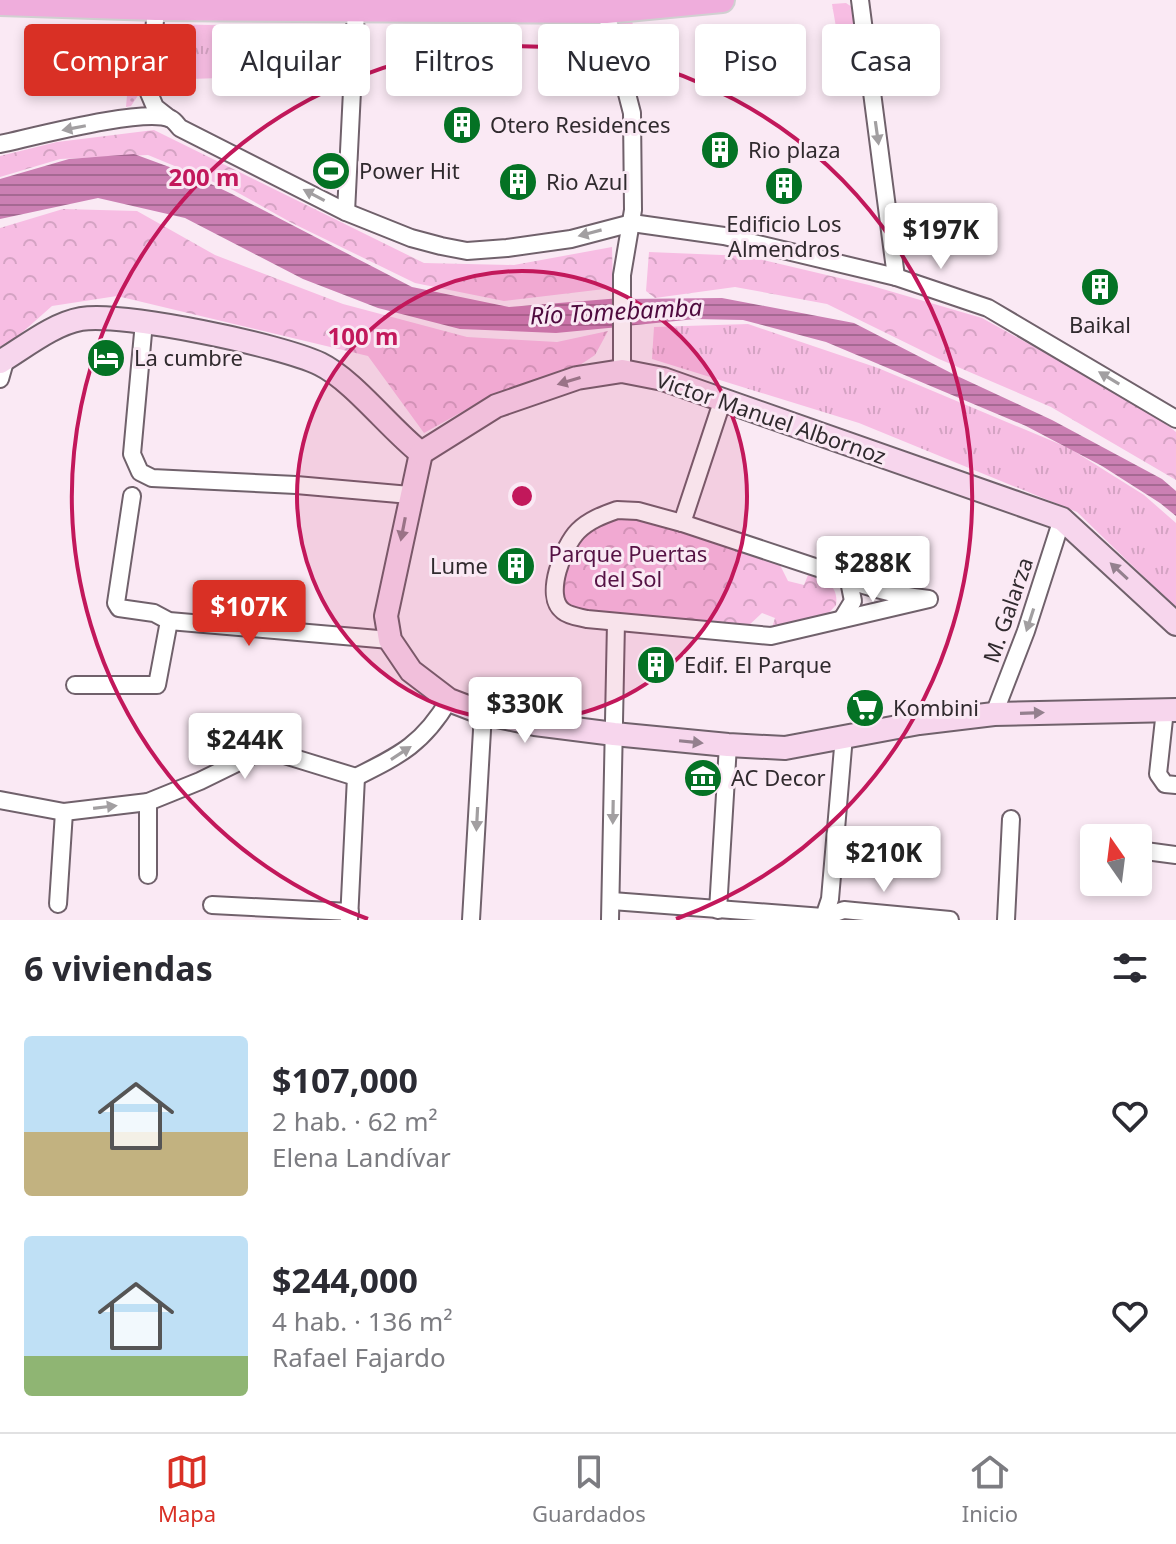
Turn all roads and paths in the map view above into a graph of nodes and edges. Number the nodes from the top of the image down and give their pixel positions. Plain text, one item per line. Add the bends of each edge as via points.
1 (722, 0) edge
2 (860, 0) edge
3 (0, 3) edge
4 (604, 6) edge
5 (156, 8) junction
6 (356, 10) junction
7 (171, 119) junction
8 (0, 144) edge
9 (346, 212) junction
10 (632, 223) junction
11 (896, 277) junction
12 (144, 322) junction
13 (2, 366) edge
14 (622, 371) junction
15 (723, 399) junction
16 (1176, 419) edge
17 (421, 453) junction
18 (410, 495) junction
19 (132, 496) dead end
20 (1062, 519) junction
21 (682, 523) junction
22 (849, 581) junction
23 (842, 619) junction
24 (169, 621) junction
25 (616, 622) junction
26 (1176, 624) edge
27 (390, 640) junction
28 (75, 685) dead end
29 (449, 700) junction
30 (1170, 710) edge
31 (483, 713) junction
32 (994, 714) junction
33 (614, 734) junction
34 (844, 736) junction
35 (728, 745) junction
36 (356, 777) junction
37 (1176, 785) edge
38 (0, 800) edge
39 (148, 802) junction
40 (64, 812) junction
41 (1011, 819) dead end
42 (1152, 852) edge
43 (1176, 855) edge
44 (148, 875) dead end
45 (612, 901) junction
46 (58, 904) dead end
47 (212, 905) dead end
48 (718, 910) junction
49 (350, 916) edge
50 (823, 918) edge
51 (471, 920) edge
52 (610, 920) edge
53 (931, 920) edge
54 (950, 920) edge
55 (1006, 920) edge

1 - 4 main road
2 -> 11 street
3 - 5 main road
4 - 6 main road
4 - 10 street via 632,113
5 - 6 main road
5 - 7 street via 149,93 155,107
6 - 9 street
7 -> 8 street via 115,120
9 -> 7 street
10 -> 9 street via 571,239 467,251 411,238
10 - 11 street via 724,236
10 - 14 street via 622,275
16 -> 11 street via 988,308
12 - 13 main road via 79,319
12 - 17 main road via 264,346 322,365
12 - 18 street via 132,454 140,472 152,478
14 - 15 main road, Victor Manuel Albornoz
14 -> 17 main road, Victor Manuel Albornoz via 577,378 496,406
15 - 20 main road, Victor Manuel Albornoz
15 - 21 street
17 - 18 main road
18 -> 27 main road via 386,616
19 - 24 street via 116,603
26 -> 20 main road, Victor Manuel Albornoz
20 -> 32 street, M. Galarza
21 - 22 street
21 - 25 street via 617,510 595,518 567,546 555,583 560,610
22 - 23 street via 853,601
22 - 23 street via 929,599
23 - 25 street via 771,636
24 - 27 street
24 - 28 street via 157,685
25 - 33 street
27 - 29 main road via 411,671
29 - 31 main road
36 -> 29 street via 404,753 436,723
32 -> 30 main road
30 - 37 street via 1158,774 1165,784
31 - 33 main road
31 -> 51 street
32 - 34 main road
33 -> 35 main road
33 -> 45 street
34 - 35 main road via 785,748
34 - 50 street via 830,899
35 - 48 street
36 - 39 street via 281,754 253,755
36 - 49 street
38 - 40 street
40 -> 39 street
39 - 44 street
40 - 46 street
41 - 55 street
42 - 43 street
45 - 48 street
45 - 52 street
47 - 49 street
48 - 50 street
50 - 53 street via 844,910
53 - 54 street

